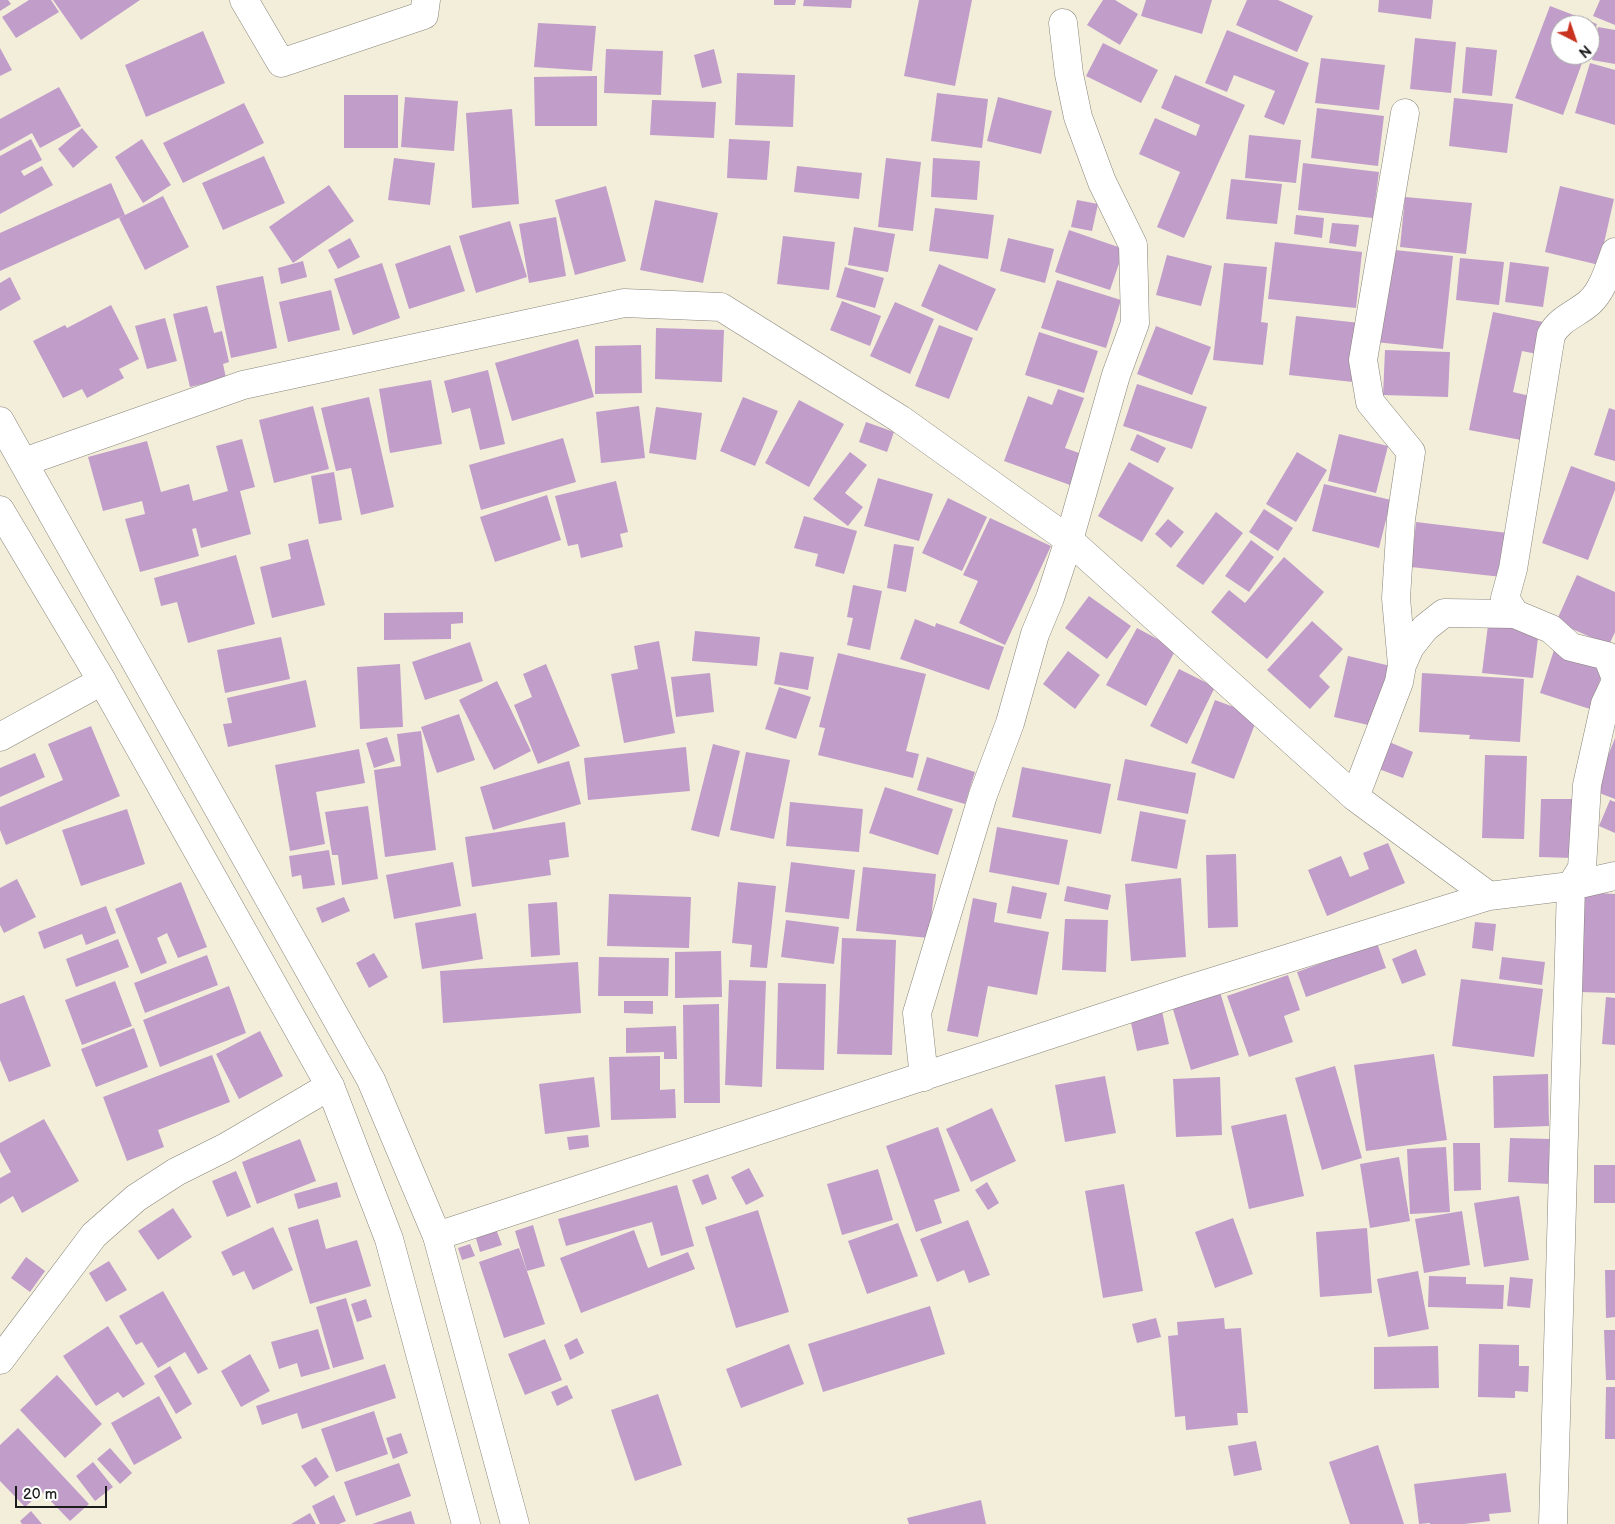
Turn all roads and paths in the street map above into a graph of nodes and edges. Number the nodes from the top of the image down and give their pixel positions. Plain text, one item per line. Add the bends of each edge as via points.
1 (244, 0) edge
2 (426, 0) edge
3 (1063, 23) dead end
4 (1405, 113) dead end
5 (1615, 252) edge
6 (0, 421) edge
7 (24, 462) junction
8 (0, 510) edge
9 (1069, 540) junction
10 (1514, 614) junction
11 (1402, 665) junction
12 (1615, 676) edge
13 (102, 681) junction
14 (1615, 683) edge
15 (0, 737) edge
16 (1355, 797) junction
17 (1615, 876) edge
18 (1571, 886) junction
19 (1489, 896) junction
20 (924, 1077) junction
21 (330, 1086) junction
22 (437, 1236) junction
23 (0, 1360) edge
24 (466, 1524) edge
25 (515, 1524) edge
26 (1553, 1524) edge

1 - 2 street via 281,63 424,15
3 - 9 street via 1078,117 1102,182 1133,245 1136,323 1116,375
4 - 11 street via 1363,360 1370,402 1410,452 1401,519 1396,598
5 - 10 street via 1592,300 1560,322 1551,335 1505,598
6 - 7 street
7 - 9 street via 243,385 624,302 721,307 900,419
7 - 22 street via 371,1080
8 - 13 street
9 - 16 street
9 - 20 street via 1035,634 1010,723 983,795 917,1013
10 - 11 street via 1444,613 1414,641
10 - 12 street via 1551,629 1570,647 1607,656
11 - 16 street via 1400,682
13 - 15 street
13 - 21 street
14 - 18 street via 1605,704 1587,785 1582,868
16 - 19 street
17 - 18 street
18 - 19 street
18 - 26 street
19 - 20 street via 1186,990
20 - 22 street
21 - 23 street via 226,1147 176,1172 136,1198 94,1235
21 - 24 street via 389,1239
22 - 25 street

